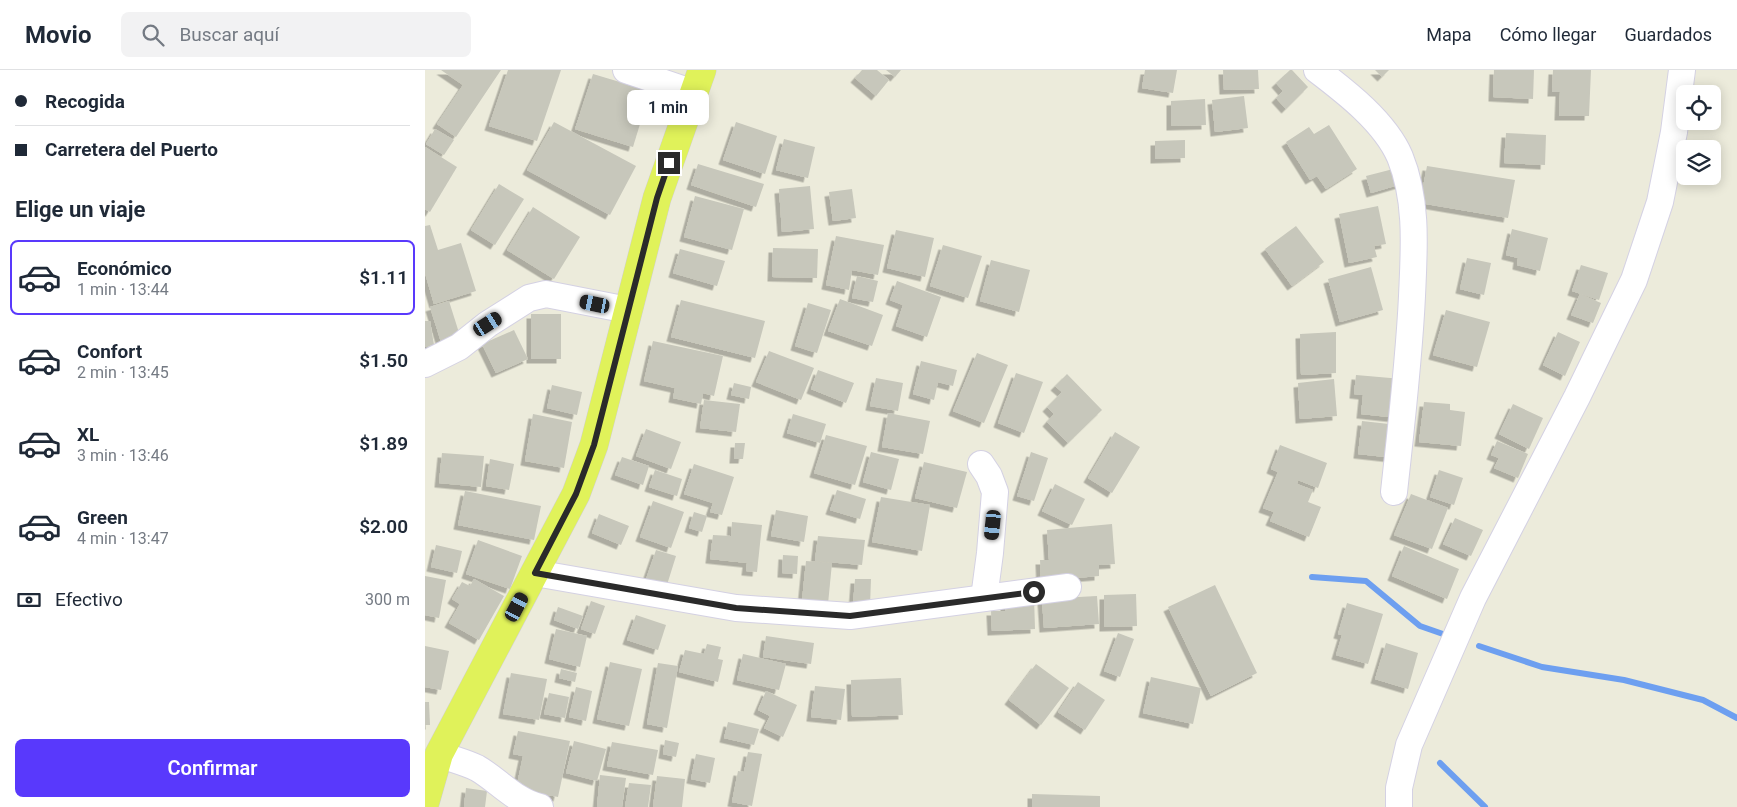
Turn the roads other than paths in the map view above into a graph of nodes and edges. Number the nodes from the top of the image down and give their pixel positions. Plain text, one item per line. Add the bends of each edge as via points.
1 (627, 70) edge
2 (1317, 70) edge
3 (1683, 70) edge
4 (698, 82) edge
5 (628, 310) junction
6 (425, 364) edge
7 (981, 464) dead end
8 (1394, 492) dead end
9 (535, 573) junction
10 (1068, 587) dead end
11 (984, 598) junction
12 (439, 754) junction
13 (425, 803) edge
14 (540, 807) edge
15 (1399, 807) edge

1 - 4 street
2 - 8 street via 1346,92 1381,128 1399,156 1407,179 1415,231 1404,408
3 - 15 street via 1660,202 1634,280 1473,598 1409,745 1399,788
4 - 5 main road via 657,198
5 - 6 street via 546,294 529,298 459,346
5 - 9 main road via 594,445 576,494
7 - 11 street via 995,492
9 - 11 street via 736,608 850,616
9 - 12 main road
10 - 11 street
12 - 13 main road
12 - 14 street via 477,768 505,789

